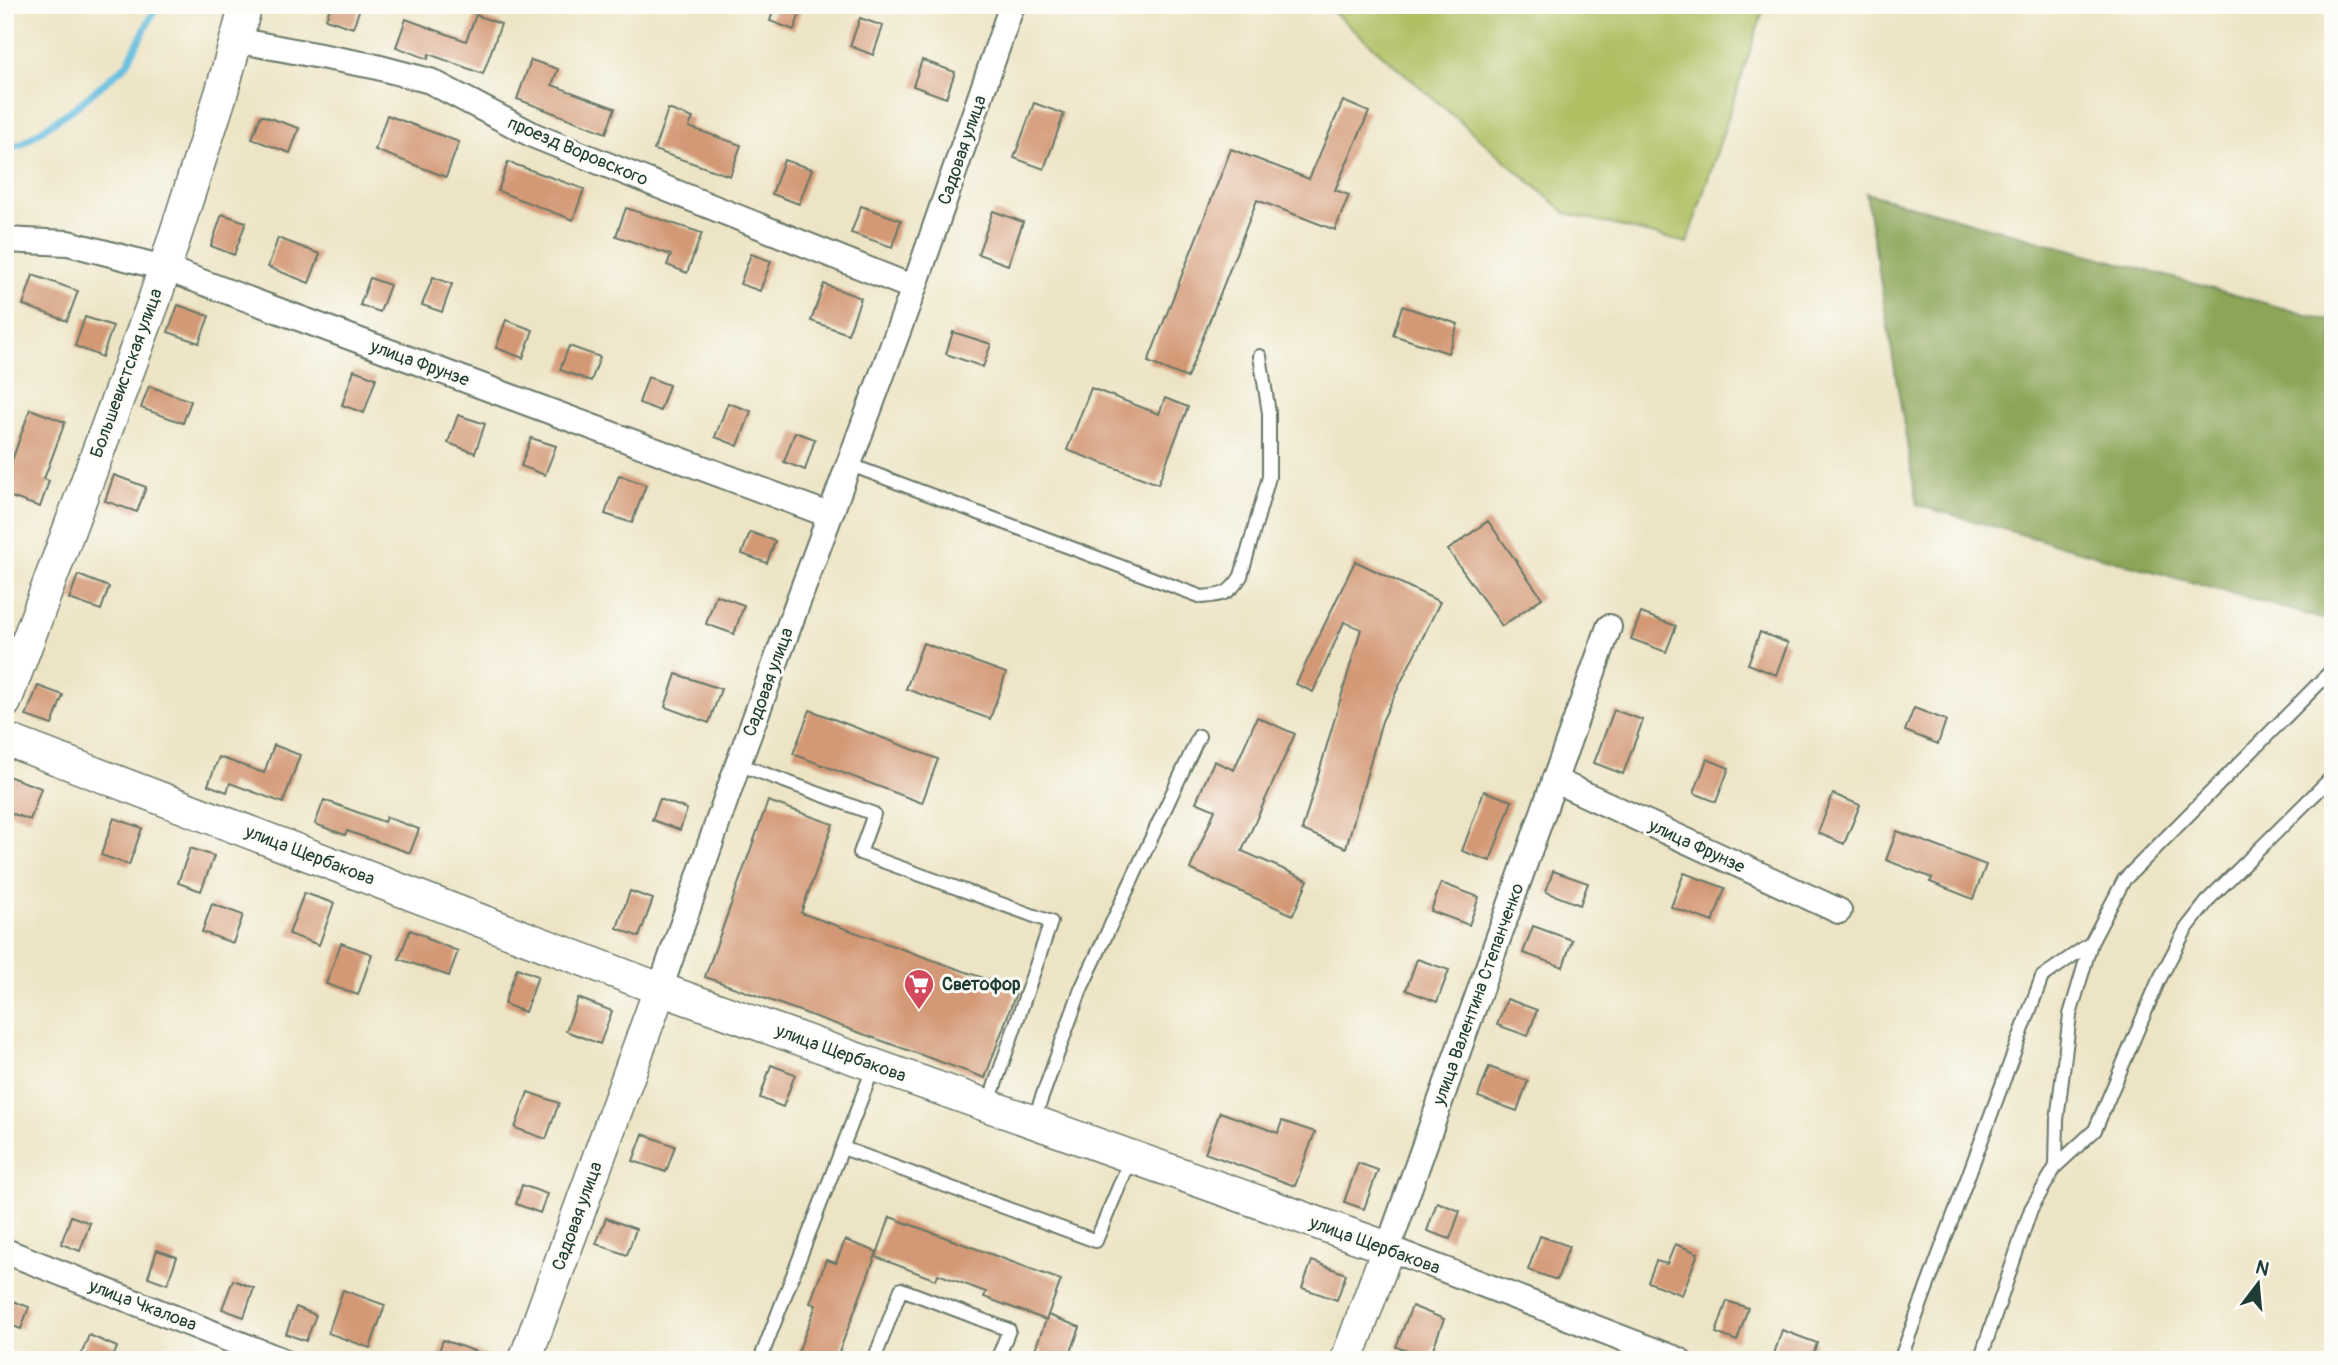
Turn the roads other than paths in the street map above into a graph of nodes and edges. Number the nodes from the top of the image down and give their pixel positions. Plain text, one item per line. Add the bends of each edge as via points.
1 (246, 5) edge
2 (1012, 5) edge
3 (236, 40) junction
4 (5, 240) edge
5 (164, 268) junction
6 (914, 288) junction
7 (1260, 356) dead end
8 (848, 464) junction
9 (829, 515) junction
10 (1609, 627) dead end
11 (2333, 669) edge
12 (5, 702) edge
13 (1199, 736) dead end
14 (5, 739) edge
15 (738, 764) junction
16 (2333, 776) edge
17 (1554, 780) junction
18 (1839, 911) dead end
19 (2091, 943) junction
20 (660, 989) junction
21 (874, 1065) junction
22 (987, 1105) junction
23 (1033, 1122) junction
24 (843, 1148) junction
25 (1131, 1157) junction
26 (2056, 1166) junction
27 (1388, 1248) junction
28 (5, 1251) edge
29 (281, 1360) edge
30 (525, 1360) edge
31 (760, 1360) edge
32 (874, 1360) edge
33 (997, 1360) edge
34 (1347, 1360) edge
35 (1679, 1360) edge
36 (1900, 1360) edge
37 (1980, 1360) edge

1 - 3 street, Большевистская улица
2 - 6 street, Садовая улица
3 - 5 street, Большевистская улица
3 - 6 street, проезд Воровского via 430,81 535,136
4 - 5 street, улица Фрунзе via 68,243
5 - 9 street, улица Фрунзе
5 - 12 street, Большевистская улица
6 - 8 street, Садовая улица
7 - 8 lane via 1269,413 1269,477 1241,576 1232,590 1219,596 1202,597
8 - 9 street, Садовая улица
9 - 15 street, Садовая улица
10 - 17 street, улица Валентина Степанченко
11 - 19 lane via 2124,880
13 - 23 lane via 1081,989
14 - 20 street, улица Щербакова
15 - 20 street, Садовая улица
15 - 22 lane via 874,814 860,853 1052,922
16 - 26 lane via 2210,898 2186,929 2158,982 2095,1130
17 - 18 street, улица Фрунзе
17 - 27 street, улица Валентина Степанченко
19 - 26 lane via 2070,1015
19 - 36 lane via 2042,977
20 - 21 street, улица Щербакова
20 - 30 street, Садовая улица
21 - 22 street, улица Щербакова
21 - 24 lane
22 - 23 street, улица Щербакова
23 - 25 street, улица Щербакова
24 - 25 lane via 1096,1241
24 - 31 lane
25 - 27 street, улица Щербакова
26 - 37 lane via 2031,1209
27 - 34 street, улица Валентина Степанченко
27 - 35 street, улица Щербакова
28 - 29 street, улица Чкалова
32 - 33 lane via 901,1289 1009,1330

